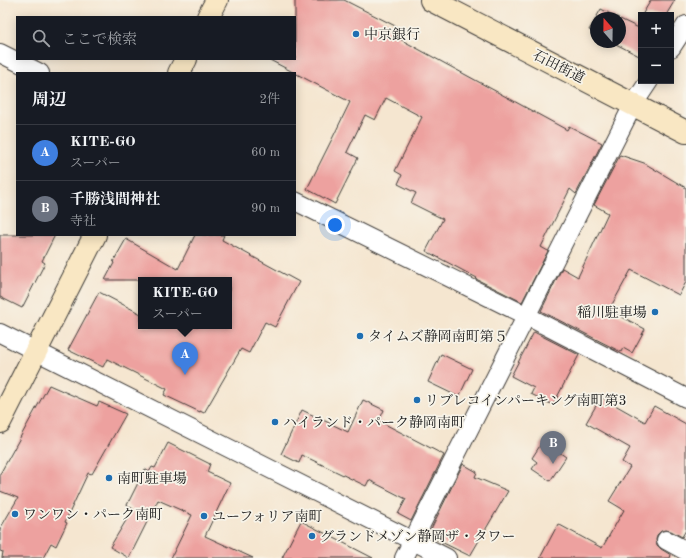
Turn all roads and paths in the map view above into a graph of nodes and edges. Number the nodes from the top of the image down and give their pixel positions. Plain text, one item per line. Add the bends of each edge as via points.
1 (217, 0) edge
2 (431, 0) edge
3 (209, 16) edge
4 (686, 25) edge
5 (674, 43) edge
6 (0, 53) edge
7 (186, 60) edge
8 (38, 72) edge
9 (180, 72) edge
10 (647, 84) edge
11 (634, 105) junction
12 (686, 132) edge
13 (296, 202) edge
14 (94, 236) edge
15 (527, 316) junction
16 (0, 333) edge
17 (36, 351) junction
18 (686, 398) edge
19 (0, 422) edge
20 (666, 540) dead end
21 (413, 541) junction
22 (686, 551) edge
23 (404, 558) edge
24 (447, 558) edge

1 - 3 street
2 - 11 street, 石田街道
4 - 5 street
6 - 8 street
7 - 9 street
10 - 11 street
11 - 12 street, 石田街道
11 - 15 street
13 - 15 street
14 - 17 street
15 - 18 street
15 - 21 street
16 - 17 street
17 - 19 street
17 - 21 street
20 - 22 street
21 - 23 street
21 - 24 street

